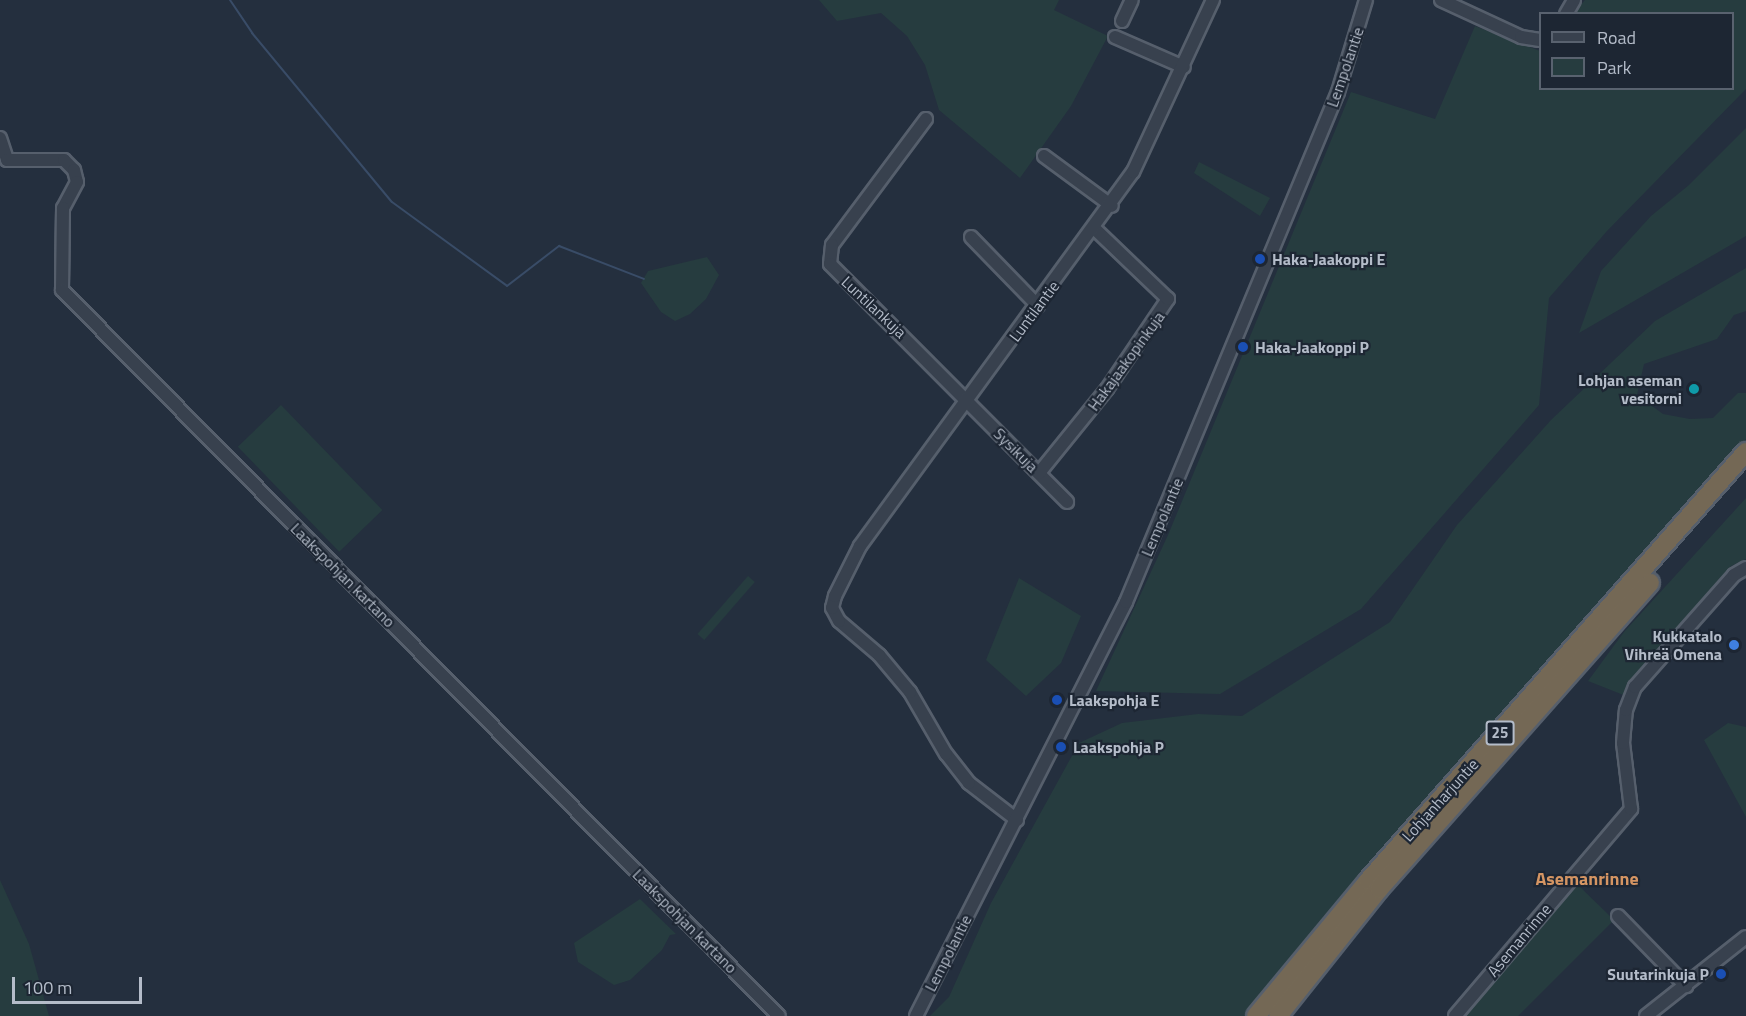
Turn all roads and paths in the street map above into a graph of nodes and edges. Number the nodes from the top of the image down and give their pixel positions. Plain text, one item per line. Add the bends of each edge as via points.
1 (1132, 0) edge
2 (1213, 0) edge
3 (1366, 0) edge
4 (1441, 0) edge
5 (1122, 21) dead end
6 (1114, 37) dead end
7 (1539, 40) edge
8 (1184, 67) junction
9 (926, 119) dead end
10 (0, 138) edge
11 (1044, 156) dead end
12 (1112, 206) junction
13 (1095, 229) junction
14 (971, 237) dead end
15 (1038, 306) junction
16 (965, 399) junction
17 (1746, 452) edge
18 (1746, 470) edge
19 (1039, 472) junction
20 (1066, 502) dead end
21 (1746, 568) edge
22 (1017, 820) junction
23 (1618, 916) dead end
24 (1746, 937) edge
25 (1686, 986) junction
26 (779, 1016) edge
27 (916, 1016) edge
28 (1256, 1016) edge
29 (1278, 1016) edge
30 (1455, 1016) edge
31 (1646, 1016) edge

1 - 5 street
2 - 8 street, Luntilantie
3 - 22 street, Lempolantie via 1338,92 1126,602
4 - 7 street via 1521,37
6 - 8 street
8 - 12 street, Luntilantie via 1148,145
9 - 16 street, Luntilankuja via 832,245 830,264
10 - 26 street, Laakspohjan kartano via 8,160 64,160 74,170 77,182 63,208 62,290
11 - 12 street
12 - 13 street, Luntilantie
13 - 15 street, Luntilantie
13 - 19 street, Hakajaakopinkuja via 1168,299 1107,389
14 - 15 street
15 - 16 street, Luntilantie
16 - 19 street, Sysikuja
16 - 22 street, Luntilantie via 860,546 832,608 839,621 879,655 910,692 946,754 969,783
17 - 28 highway, Lohjanharjuntie / 25 via 1368,881
18 - 29 highway, Lohjanharjuntie / 25 via 1379,889
19 - 20 street, Sysikuja
21 - 30 street, Asemanrinne via 1734,575 1635,687 1626,710 1623,743 1631,809
22 - 27 street, Lempolantie
23 - 25 street
24 - 25 street
25 - 31 street

